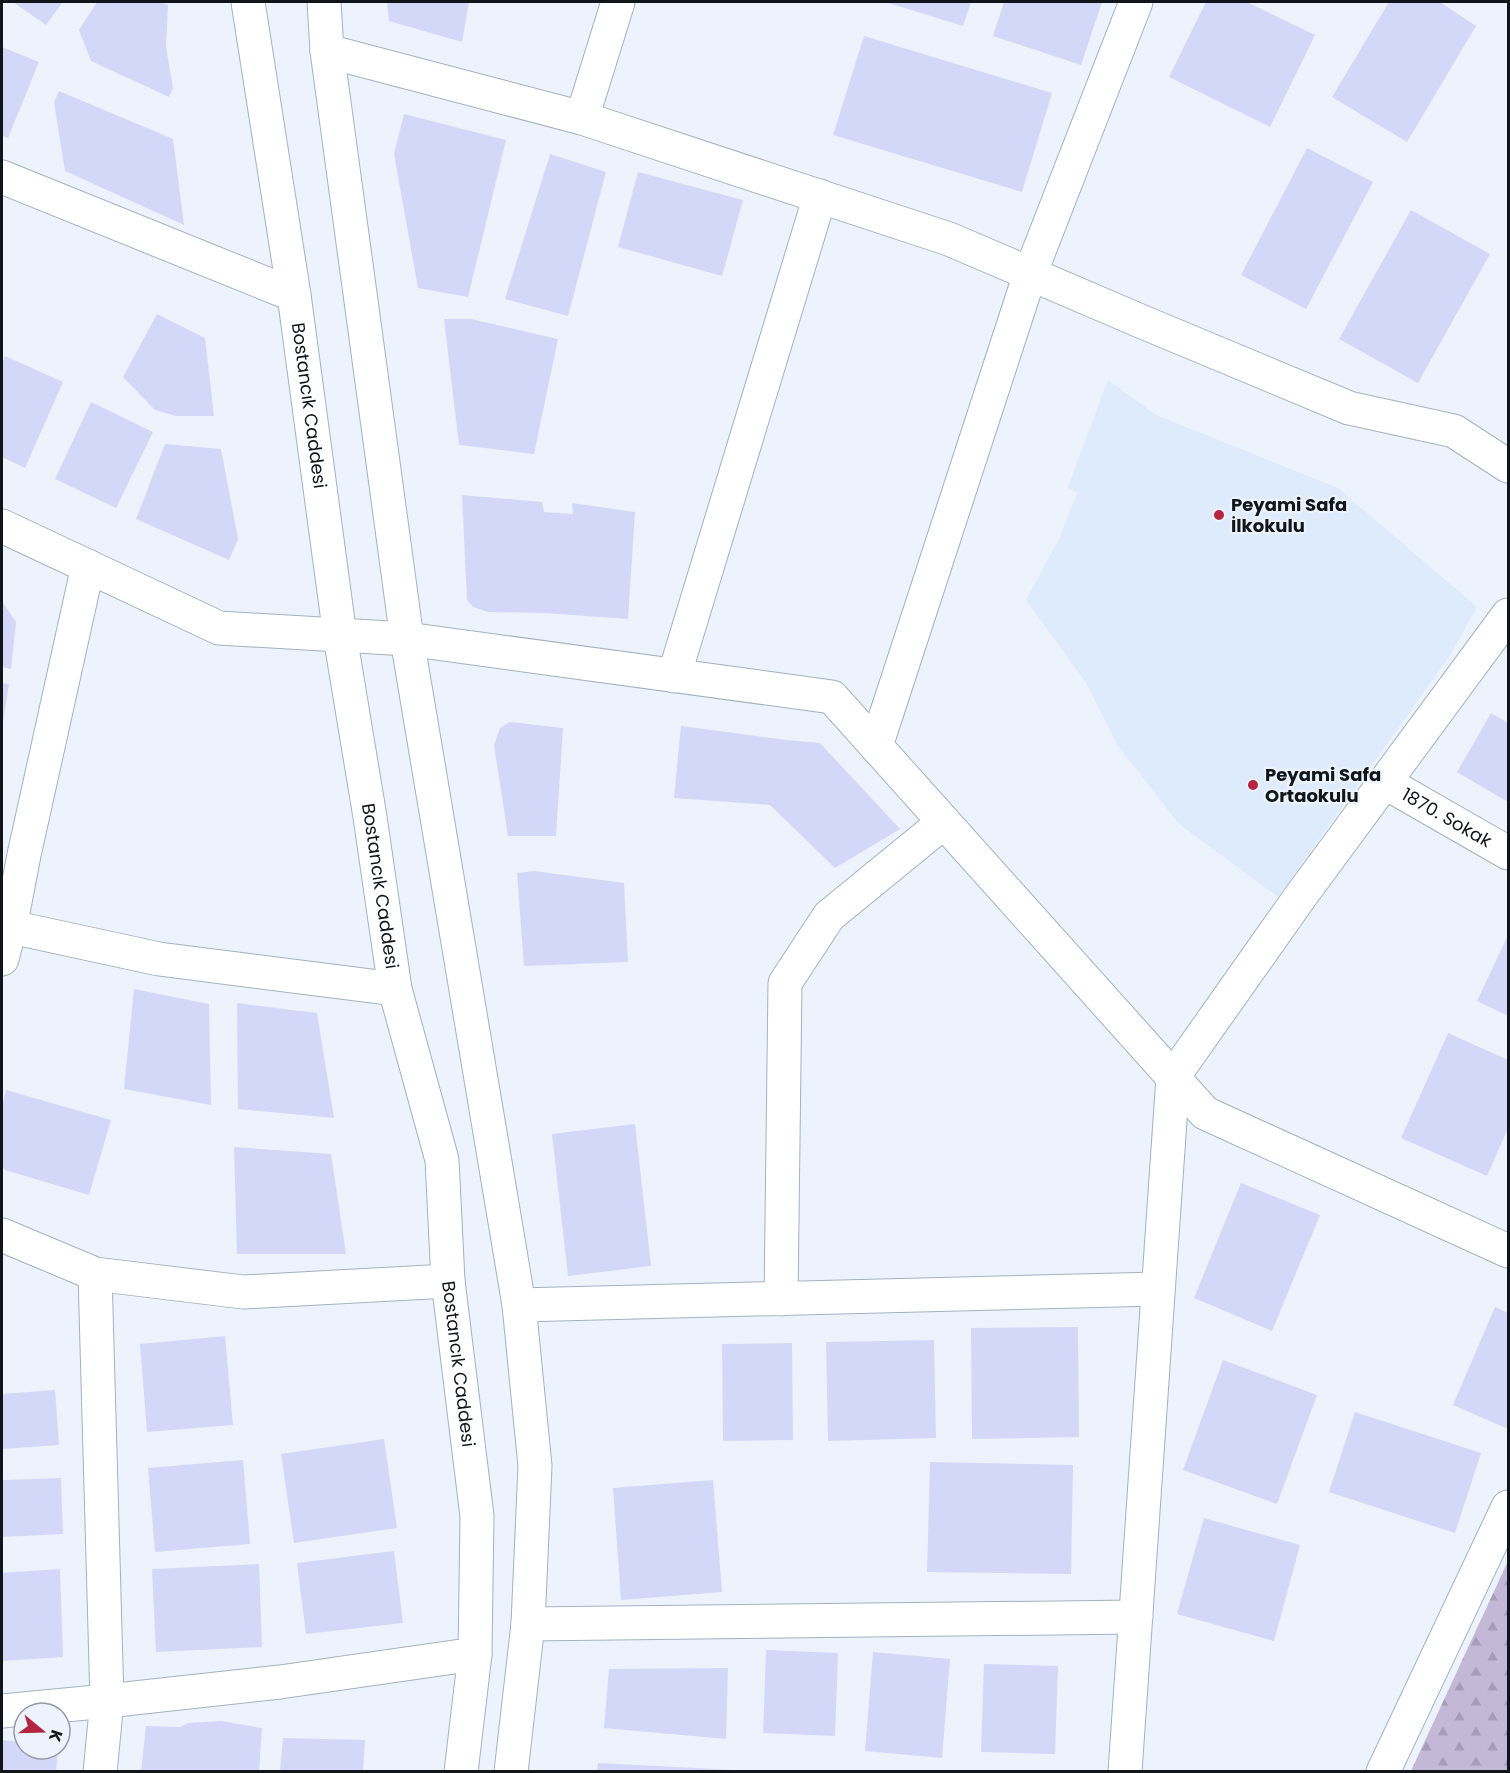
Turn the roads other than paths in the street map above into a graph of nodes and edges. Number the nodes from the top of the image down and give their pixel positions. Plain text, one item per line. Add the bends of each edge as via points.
1 (249, 2) edge
2 (324, 2) edge
3 (618, 2) edge
4 (1136, 2) edge
5 (327, 51) junction
6 (582, 118) junction
7 (2, 177) edge
8 (820, 196) junction
9 (1030, 274) junction
10 (294, 295) junction
11 (1509, 466) edge
12 (2, 526) edge
13 (88, 566) junction
14 (1509, 615) edge
15 (340, 636) junction
16 (407, 639) junction
17 (674, 676) junction
18 (876, 746) junction
19 (1386, 783) junction
20 (944, 822) junction
21 (1509, 853) edge
22 (6, 926) edge
23 (2, 959) edge
24 (395, 989) junction
25 (1173, 1077) junction
26 (2, 1235) edge
27 (1509, 1251) edge
28 (95, 1274) junction
29 (448, 1281) junction
30 (1158, 1289) junction
31 (781, 1299) junction
32 (519, 1305) junction
33 (1509, 1507) edge
34 (1136, 1617) junction
35 (528, 1624) junction
36 (475, 1654) junction
37 (107, 1701) junction
38 (2, 1711) edge
39 (100, 1772) edge
40 (461, 1772) edge
41 (512, 1772) edge
42 (1125, 1772) edge
43 (1383, 1772) edge

1 - 10 street, Bostancık Caddesi
2 - 5 street
3 - 6 street
4 - 9 street
5 - 6 street
5 - 16 street
6 - 8 street
7 - 10 street
8 - 9 street via 949,239
8 - 17 street
9 - 11 street via 1349,408 1454,431
9 - 18 street
10 - 15 street, Bostancık Caddesi
12 - 13 street
13 - 15 street via 219,628
13 - 22 street
14 - 19 street
15 - 16 street
15 - 24 street, Bostancık Caddesi
16 - 17 street
16 - 32 street
17 - 18 street via 832,697
18 - 20 street
19 - 21 street, 1870. Sokak
19 - 25 street
20 - 25 street
20 - 31 street via 829,916 785,983
22 - 23 street
22 - 24 street via 159,959
24 - 29 street, Bostancık Caddesi via 442,1160
25 - 27 street via 1205,1113
25 - 30 street
26 - 28 street
28 - 29 street via 243,1292
28 - 37 street
29 - 36 street, Bostancık Caddesi via 477,1516
30 - 31 street
30 - 34 street
31 - 32 street
32 - 35 street via 535,1466
33 - 43 street
34 - 35 street
34 - 42 street
35 - 41 street
36 - 37 street
36 - 40 street, Bostancık Caddesi
37 - 38 street
37 - 39 street

